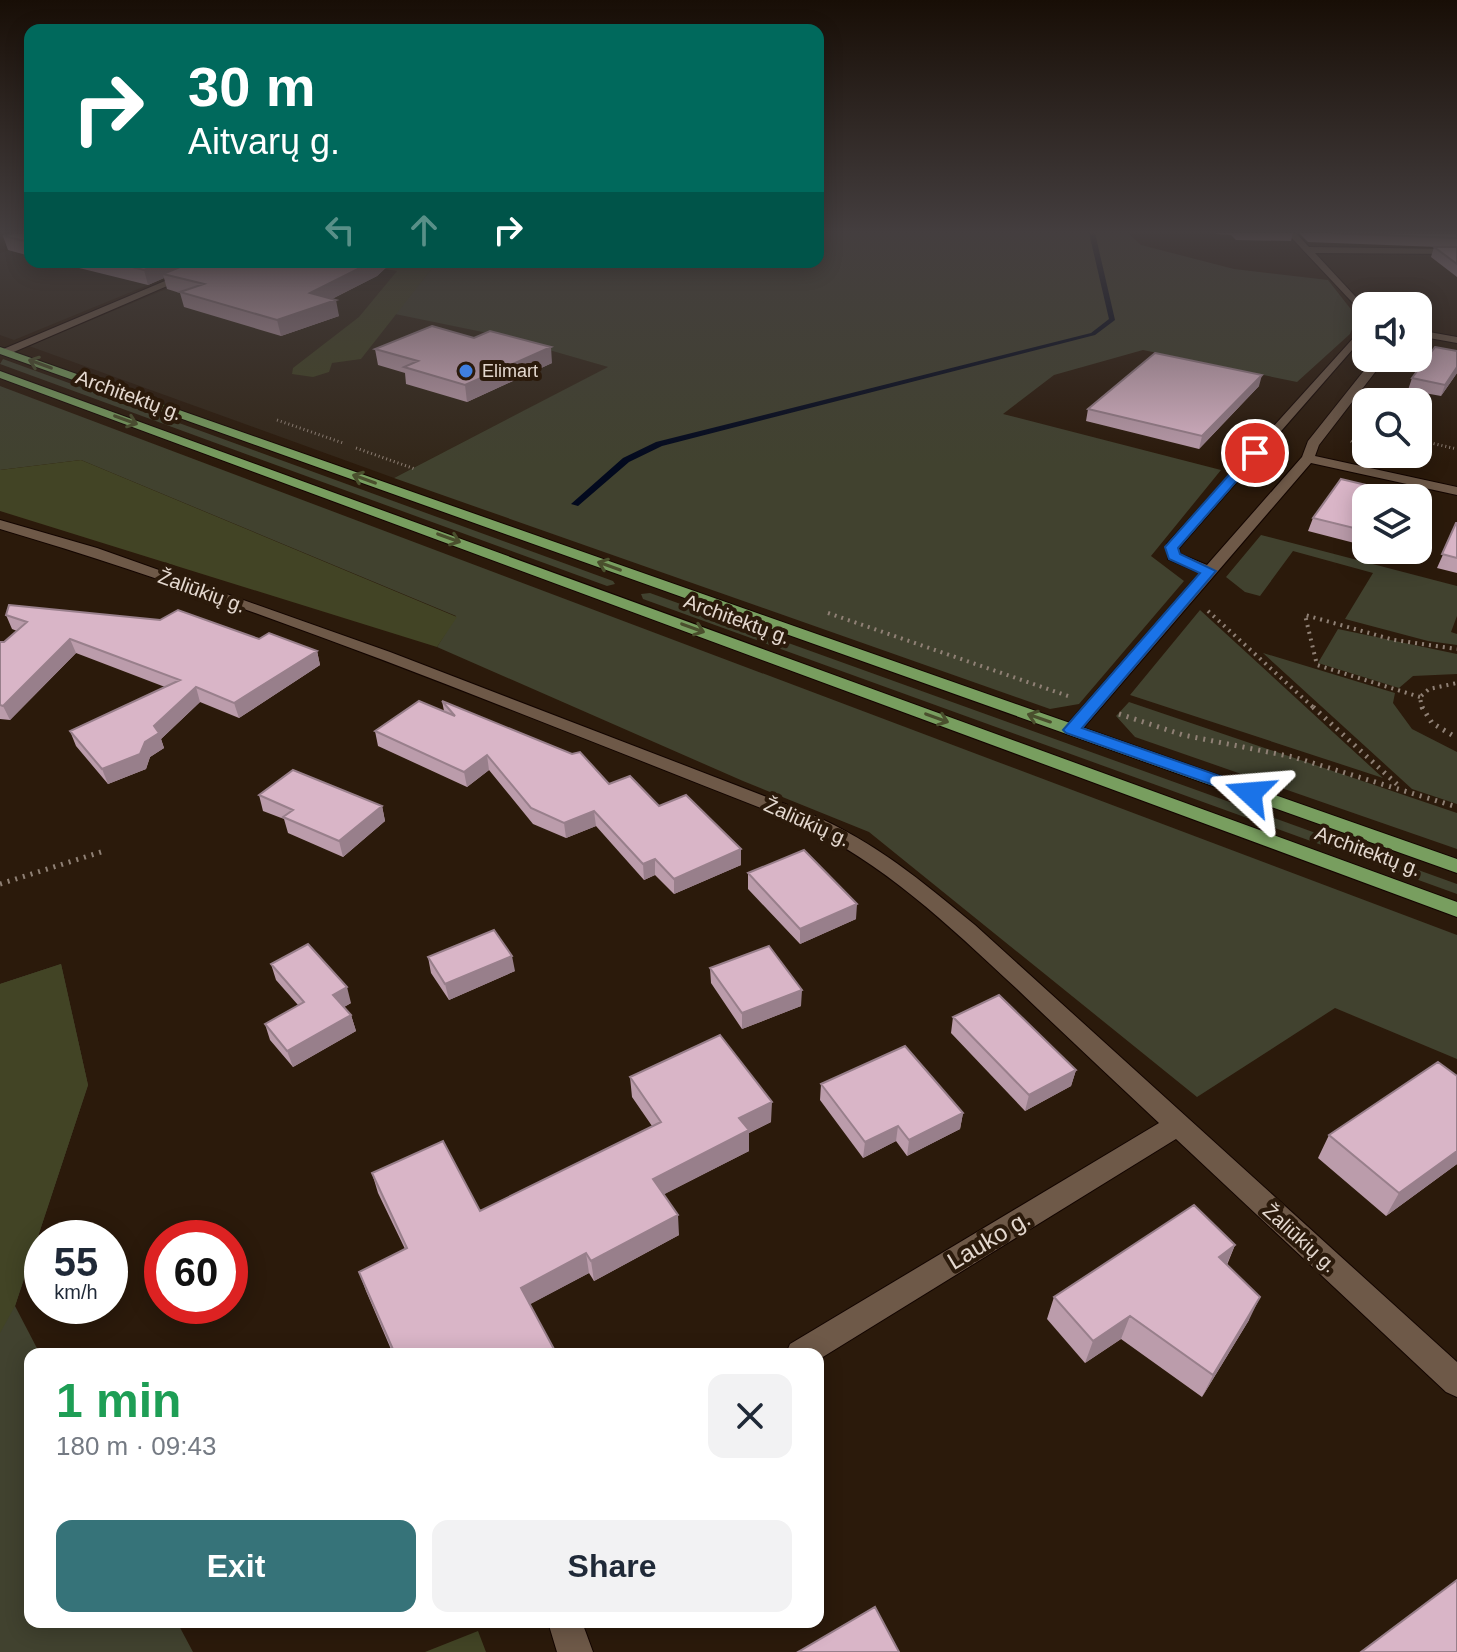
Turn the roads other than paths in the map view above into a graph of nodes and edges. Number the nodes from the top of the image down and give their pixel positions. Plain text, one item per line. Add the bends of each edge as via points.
1 (103, 310) edge
2 (1432, 336) edge
3 (1457, 340) edge
4 (1352, 343) edge
5 (2, 352) edge
6 (1369, 372) edge
7 (0, 374) edge
8 (1308, 458) junction
9 (1457, 491) edge
10 (0, 524) edge
11 (1209, 571) junction
12 (647, 580) junction
13 (617, 600) junction
14 (1072, 730) junction
15 (1457, 866) edge
16 (1457, 910) edge
17 (1177, 1125) junction
18 (811, 1348) edge
19 (1457, 1382) edge
20 (567, 1628) edge
21 (575, 1652) edge

1 - 5 street
2 - 3 street
4 - 11 street via 1172,547 1173,556 1182,562
12 -> 5 main road, Architektų g.
6 - 8 street via 1313,444
7 -> 13 main road, Architektų g.
8 - 9 street
8 - 11 street
10 - 17 street, Žaliūkių g. via 92,551 384,656 851,840 967,930
11 - 14 street
12 - 13 main road
14 -> 12 main road, Architektų g.
13 -> 16 main road, Architektų g.
14 - 15 main road, Architektų g.
17 - 18 street, Lauko g.
17 - 19 street, Žaliūkių g.
20 - 21 street

